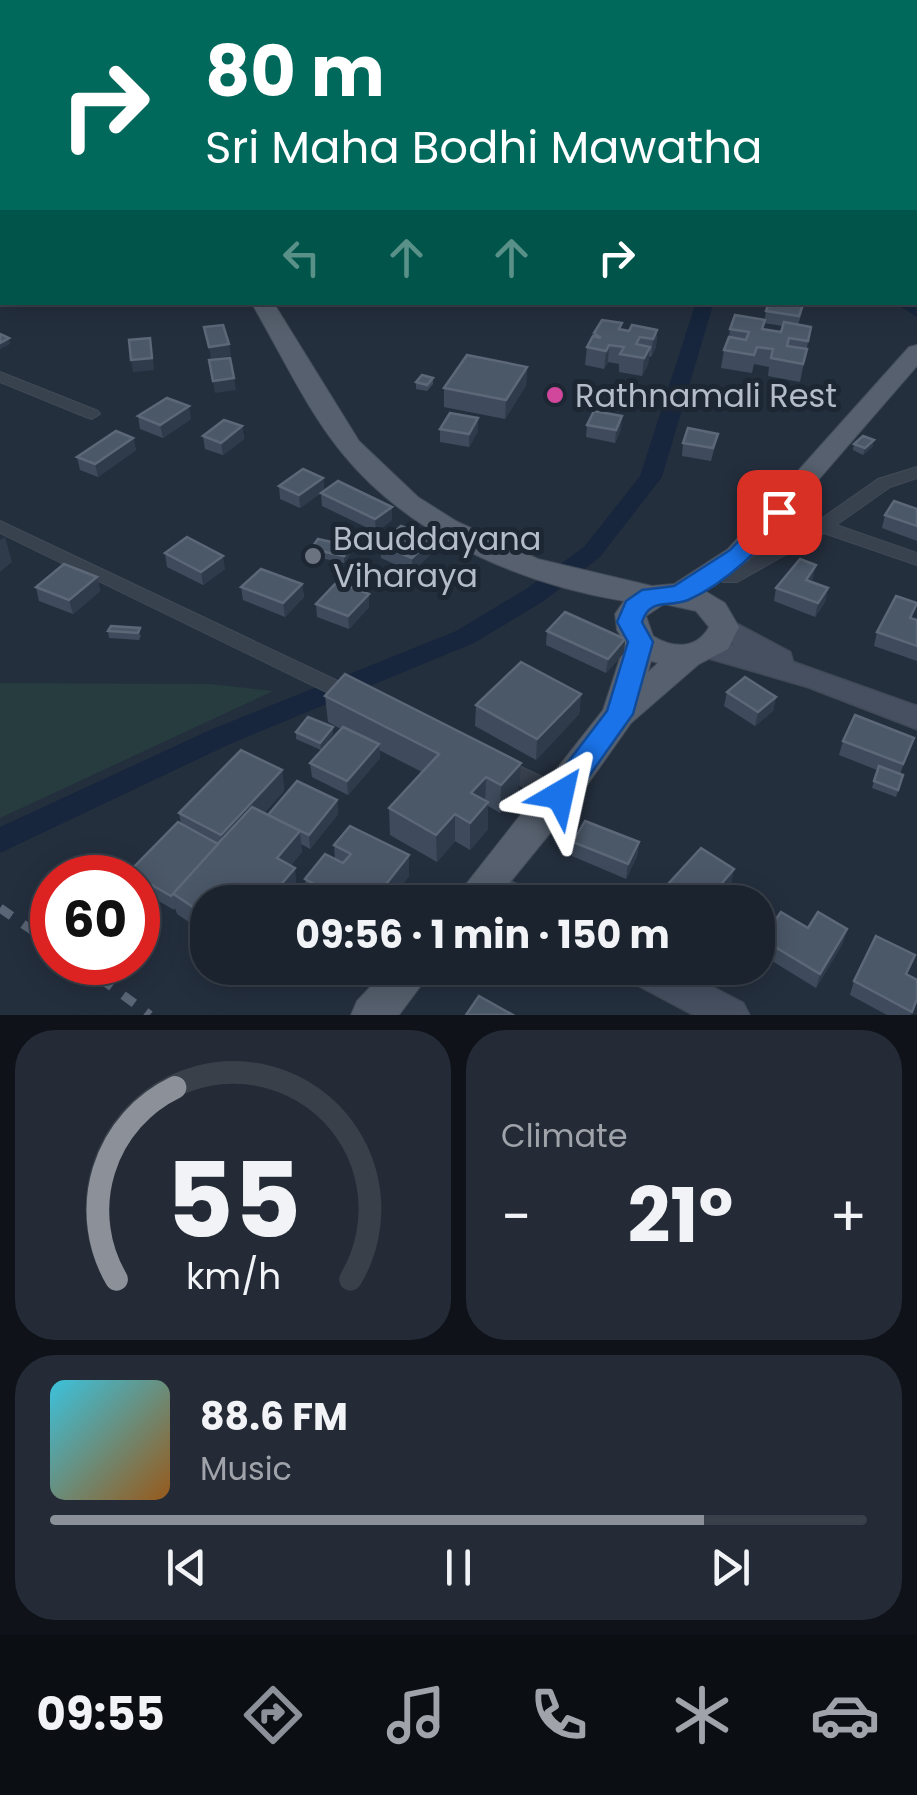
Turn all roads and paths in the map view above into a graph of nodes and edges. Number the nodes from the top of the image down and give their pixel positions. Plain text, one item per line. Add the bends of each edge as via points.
1 (264, 305) edge
2 (914, 356) edge
3 (0, 377) edge
4 (92, 414) dead end
5 (917, 472) edge
6 (779, 512) junction
7 (0, 526) edge
8 (823, 526) junction
9 (917, 559) edge
10 (734, 566) junction
11 (594, 589) junction
12 (665, 595) junction
13 (635, 632) junction
14 (709, 635) junction
15 (370, 704) edge
16 (620, 714) junction
17 (917, 718) edge
18 (489, 760) edge
19 (560, 795) junction
20 (485, 885) edge
21 (399, 985) edge
22 (673, 985) edge
23 (372, 1015) edge
24 (730, 1015) edge

1 - 11 main road via 367,466 428,515
2 - 6 main road
3 - 4 street
5 - 8 street via 884,483
6 - 8 street
6 - 10 main road
7 - 15 street
8 - 9 street
8 - 10 street
10 - 12 main road
10 - 14 main road
11 - 12 main road
11 - 13 main road
12 - 13 main road via 634,607
12 - 14 main road
13 - 14 main road via 662,654
13 - 16 main road
14 - 16 main road
14 - 17 main road
16 - 19 main road
18 - 19 street
19 - 20 main road
21 - 23 main road
22 - 24 main road

